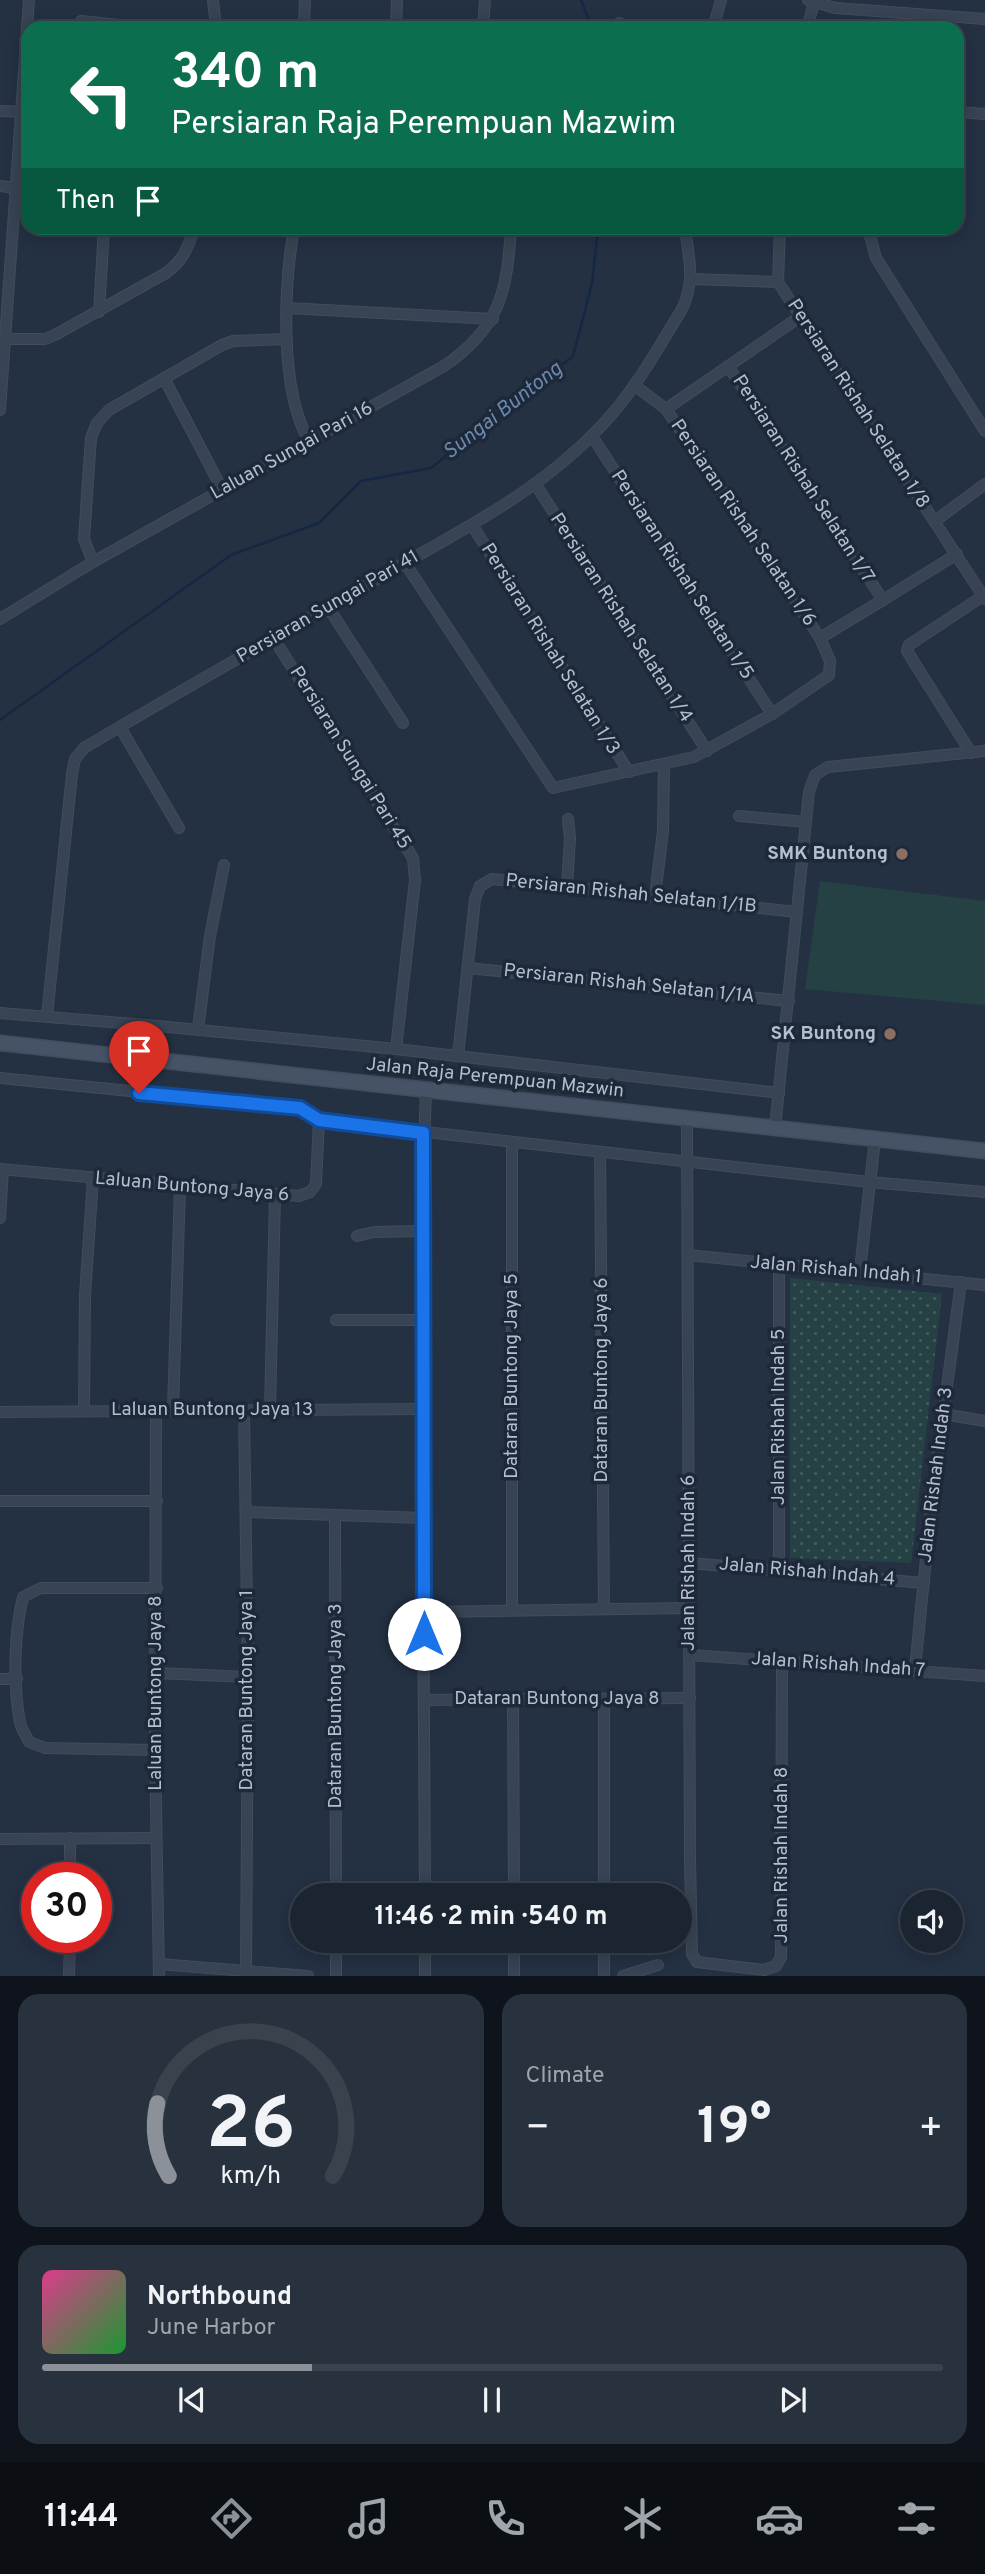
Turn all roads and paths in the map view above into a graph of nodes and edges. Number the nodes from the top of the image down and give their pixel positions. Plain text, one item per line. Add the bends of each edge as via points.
1 (29, 0) edge
2 (213, 0) edge
3 (305, 0) edge
4 (397, 0) edge
5 (485, 0) edge
6 (721, 0) edge
7 (811, 1) edge
8 (985, 19) edge
9 (28, 21) edge
10 (215, 21) edge
11 (304, 21) edge
12 (396, 21) edge
13 (484, 21) edge
14 (715, 21) edge
15 (808, 21) edge
16 (0, 111) edge
17 (21, 112) edge
18 (964, 113) edge
19 (985, 114) edge
20 (21, 137) edge
21 (0, 186) edge
22 (15, 188) junction
23 (104, 235) edge
24 (192, 235) edge
25 (293, 235) edge
26 (511, 235) edge
27 (686, 235) edge
28 (780, 235) edge
29 (870, 235) edge
30 (691, 279) junction
31 (778, 282) junction
32 (287, 308) junction
33 (99, 312) junction
34 (801, 316) junction
35 (493, 319) junction
36 (6, 339) junction
37 (287, 339) junction
38 (728, 366) junction
39 (164, 378) junction
40 (634, 385) junction
41 (666, 409) junction
42 (0, 410) edge
43 (985, 431) edge
44 (592, 436) junction
45 (309, 441) junction
46 (985, 484) edge
47 (536, 485) junction
48 (222, 489) junction
49 (935, 521) junction
50 (472, 525) junction
51 (957, 554) junction
52 (93, 562) junction
53 (405, 563) junction
54 (984, 598) edge
55 (883, 600) junction
56 (328, 607) junction
57 (1, 615) edge
58 (820, 638) junction
59 (274, 639) junction
60 (772, 714) junction
61 (403, 723) dead end
62 (120, 727) junction
63 (707, 751) junction
64 (985, 751) edge
65 (971, 753) junction
66 (664, 765) junction
67 (629, 772) junction
68 (739, 816) dead end
69 (568, 819) dead end
70 (806, 822) junction
71 (179, 828) dead end
72 (224, 865) dead end
73 (567, 887) junction
74 (655, 896) junction
75 (797, 912) junction
76 (468, 968) junction
77 (789, 1001) junction
78 (0, 1013) edge
79 (47, 1016) junction
80 (198, 1029) junction
81 (0, 1043) edge
82 (396, 1049) junction
83 (458, 1056) junction
84 (0, 1078) edge
85 (426, 1089) junction
86 (779, 1093) junction
87 (687, 1119) junction
88 (319, 1120) junction
89 (775, 1128) junction
90 (423, 1133) junction
91 (875, 1139) junction
92 (512, 1143) junction
93 (985, 1151) edge
94 (600, 1152) junction
95 (688, 1162) junction
96 (2, 1170) edge
97 (93, 1178) junction
98 (869, 1182) junction
99 (180, 1187) junction
100 (985, 1192) edge
101 (275, 1196) junction
102 (0, 1218) edge
103 (421, 1231) junction
104 (357, 1236) dead end
105 (688, 1255) junction
106 (779, 1265) junction
107 (860, 1270) junction
108 (961, 1282) junction
109 (985, 1285) edge
110 (336, 1320) dead end
111 (422, 1320) junction
112 (424, 1409) junction
113 (173, 1410) junction
114 (244, 1410) junction
115 (270, 1410) junction
116 (84, 1411) junction
117 (156, 1411) junction
118 (0, 1412) edge
119 (943, 1413) junction
120 (985, 1422) edge
121 (157, 1500) junction
122 (0, 1502) edge
123 (246, 1512) junction
124 (335, 1517) junction
125 (424, 1518) junction
126 (689, 1563) junction
127 (779, 1569) junction
128 (924, 1583) junction
129 (157, 1588) junction
130 (690, 1608) junction
131 (604, 1609) junction
132 (512, 1611) junction
133 (424, 1612) junction
134 (690, 1655) junction
135 (782, 1662) junction
136 (915, 1669) junction
137 (156, 1673) junction
138 (248, 1676) junction
139 (985, 1676) edge
140 (0, 1679) edge
141 (17, 1679) junction
142 (690, 1698) junction
143 (424, 1700) junction
144 (604, 1700) junction
145 (513, 1701) junction
146 (155, 1750) junction
147 (70, 1838) junction
148 (156, 1838) junction
149 (0, 1839) edge
150 (70, 1862) edge
151 (336, 1883) edge
152 (425, 1883) edge
153 (514, 1883) edge
154 (604, 1883) edge
155 (70, 1953) edge
156 (336, 1953) edge
157 (425, 1953) edge
158 (514, 1953) edge
159 (604, 1953) edge
160 (697, 1962) joint
161 (159, 1964) junction
162 (658, 1965) dead end
163 (246, 1970) junction
164 (69, 1976) edge
165 (159, 1976) edge
166 (308, 1976) edge
167 (336, 1976) edge
168 (425, 1976) edge
169 (514, 1976) edge
170 (604, 1976) edge
171 (622, 1976) edge

1 - 9 street
2 - 10 street
3 - 11 street
4 - 12 street
5 - 13 street
6 - 14 street
7 - 8 street via 835,8
7 - 15 street
16 - 17 street
18 - 19 street
20 - 22 street
21 - 22 street
22 - 36 street
23 - 33 street
24 - 33 street via 177,265
25 - 32 street
26 - 35 street, Laluan Sungai Pari 16 via 509,266
27 - 30 street, Persiaran Sungai Pari 41
28 - 31 street
29 - 43 street via 876,258
30 - 31 street, Persiaran Rishah Selatan 1/8
30 - 40 street, Persiaran Sungai Pari 41 via 681,311
31 - 34 street, Persiaran Rishah Selatan 1/8
32 - 35 street
32 - 37 street
33 - 36 street via 45,339
34 - 38 street
34 - 49 street, Persiaran Rishah Selatan 1/8
35 - 45 street, Laluan Sungai Pari 16 via 467,351
36 - 42 street
37 - 39 street via 233,341
37 - 45 street via 296,409
38 - 41 street
38 - 55 street, Persiaran Rishah Selatan 1/7
39 - 48 street
39 - 52 street via 109,410 91,438 84,539
40 - 41 street, Persiaran Rishah Selatan 1/6
40 - 44 street, Persiaran Sungai Pari 41
41 - 58 street, Persiaran Rishah Selatan 1/6
44 - 47 street, Persiaran Sungai Pari 41
44 - 60 street, Persiaran Rishah Selatan 1/5
45 - 48 street, Laluan Sungai Pari 16
46 - 49 street
47 - 50 street, Persiaran Sungai Pari 41
47 - 63 street, Persiaran Rishah Selatan 1/4
48 - 52 street, Laluan Sungai Pari 16
49 - 51 street, Persiaran Rishah Selatan 1/8
50 - 53 street, Persiaran Sungai Pari 41
50 - 67 street, Persiaran Rishah Selatan 1/3
51 - 54 street, Persiaran Rishah Selatan 1/8
51 - 55 street
52 - 57 street, Laluan Sungai Pari 16
53 - 56 street, Persiaran Sungai Pari 41
53 - 67 street via 553,788
54 - 65 street via 909,645 907,651
55 - 58 street, Persiaran Rishah Selatan 1/7
56 - 59 street, Persiaran Sungai Pari 41
56 - 61 street
58 - 60 street, Persiaran Rishah Selatan 1/6 via 830,661 829,676
59 - 62 street, Persiaran Sungai Pari 41
59 - 82 street, Persiaran Sungai Pari 45 via 414,858
60 - 63 street
62 - 71 street
62 - 79 street, Persiaran Sungai Pari 41 via 84,748 75,759
63 - 66 street
64 - 65 street
65 - 70 street via 828,766 815,775
66 - 67 street
66 - 74 street via 663,831
68 - 70 street
69 - 73 street
70 - 75 street
72 - 80 street
73 - 74 street, Persiaran Rishah Selatan 1/1B
73 - 76 street, Persiaran Rishah Selatan 1/1B via 492,879 480,886
74 - 75 street, Persiaran Rishah Selatan 1/1B
75 - 77 street
76 - 77 street, Persiaran Rishah Selatan 1/1A
76 - 83 street
77 - 86 street
78 - 79 street
79 - 80 street
80 - 82 street
81 - 85 main road, Jalan Raja Perempuan Mazwin
82 - 83 street
83 - 86 street
84 - 88 street via 300,1108
85 - 87 main road, Jalan Raja Perempuan Mazwin
85 - 90 street
86 - 89 street
87 - 89 main road, Jalan Raja Perempuan Mazwin
87 - 95 street, Jalan Rishah Indah 6
88 - 90 street
88 - 101 street, Laluan Buntong Jaya 6 via 316,1184 299,1196
89 - 91 main road, Jalan Raja Perempuan Mazwin
90 - 92 street
90 - 103 street
91 - 93 main road, Jalan Raja Perempuan Mazwin
91 - 98 street
92 - 94 street
92 - 132 street, Dataran Buntong Jaya 5
94 - 95 street
94 - 131 street, Dataran Buntong Jaya 6
95 - 98 street
95 - 105 street, Jalan Rishah Indah 6
96 - 97 street, Laluan Buntong Jaya 6
96 - 102 street
97 - 99 street, Laluan Buntong Jaya 6
97 - 116 street
98 - 100 street
98 - 107 street
99 - 101 street, Laluan Buntong Jaya 6
99 - 113 street
101 - 115 street
103 - 104 street
103 - 111 street
105 - 106 street, Jalan Rishah Indah 1
105 - 126 street, Jalan Rishah Indah 6
106 - 107 street, Jalan Rishah Indah 1
106 - 127 street, Jalan Rishah Indah 5
107 - 108 street, Jalan Rishah Indah 1
108 - 109 street, Jalan Rishah Indah 1
108 - 119 street, Jalan Rishah Indah 3
110 - 111 street
111 - 112 street
112 - 115 street, Laluan Buntong Jaya 13
112 - 125 street
113 - 114 street, Laluan Buntong Jaya 13
113 - 117 street, Laluan Buntong Jaya 13
114 - 115 street, Laluan Buntong Jaya 13
114 - 123 street, Dataran Buntong Jaya 1
116 - 117 street, Laluan Buntong Jaya 13
116 - 118 street, Laluan Buntong Jaya 13
117 - 121 street, Laluan Buntong Jaya 8
119 - 120 street
119 - 128 street, Jalan Rishah Indah 3
121 - 122 street
121 - 129 street, Laluan Buntong Jaya 8
123 - 124 street
123 - 138 street, Dataran Buntong Jaya 1
124 - 125 street
124 - 151 street, Dataran Buntong Jaya 3
125 - 133 street
126 - 127 street, Jalan Rishah Indah 4
126 - 130 street, Jalan Rishah Indah 6
127 - 128 street, Jalan Rishah Indah 4
128 - 136 street, Jalan Rishah Indah 3
129 - 137 street, Laluan Buntong Jaya 8
129 - 141 street via 41,1588 23,1597 18,1616
130 - 131 street
130 - 134 street, Jalan Rishah Indah 6
131 - 132 street
132 - 133 street
133 - 143 street
134 - 135 street, Jalan Rishah Indah 7
134 - 142 street, Jalan Rishah Indah 6
135 - 136 street, Jalan Rishah Indah 7
135 - 160 street, Jalan Rishah Indah 8 via 781,1957 776,1966 764,1970
136 - 139 street, Jalan Rishah Indah 7
137 - 138 street
137 - 146 street, Laluan Buntong Jaya 8
138 - 163 street, Dataran Buntong Jaya 1
140 - 141 street
141 - 146 street via 20,1724 29,1742 45,1748
142 - 144 street, Dataran Buntong Jaya 8
142 - 160 street, Jalan Rishah Indah 6 via 692,1954
143 - 145 street, Dataran Buntong Jaya 8
143 - 152 street
144 - 145 street, Dataran Buntong Jaya 8
144 - 154 street
145 - 153 street
146 - 148 street, Laluan Buntong Jaya 8
147 - 148 street
147 - 149 street
147 - 150 street
148 - 161 street, Laluan Buntong Jaya 8
155 - 164 street
156 - 167 street
157 - 168 street
158 - 169 street
159 - 170 street
161 - 163 street
161 - 165 street, Laluan Buntong Jaya 8
162 - 171 street
163 - 166 street

